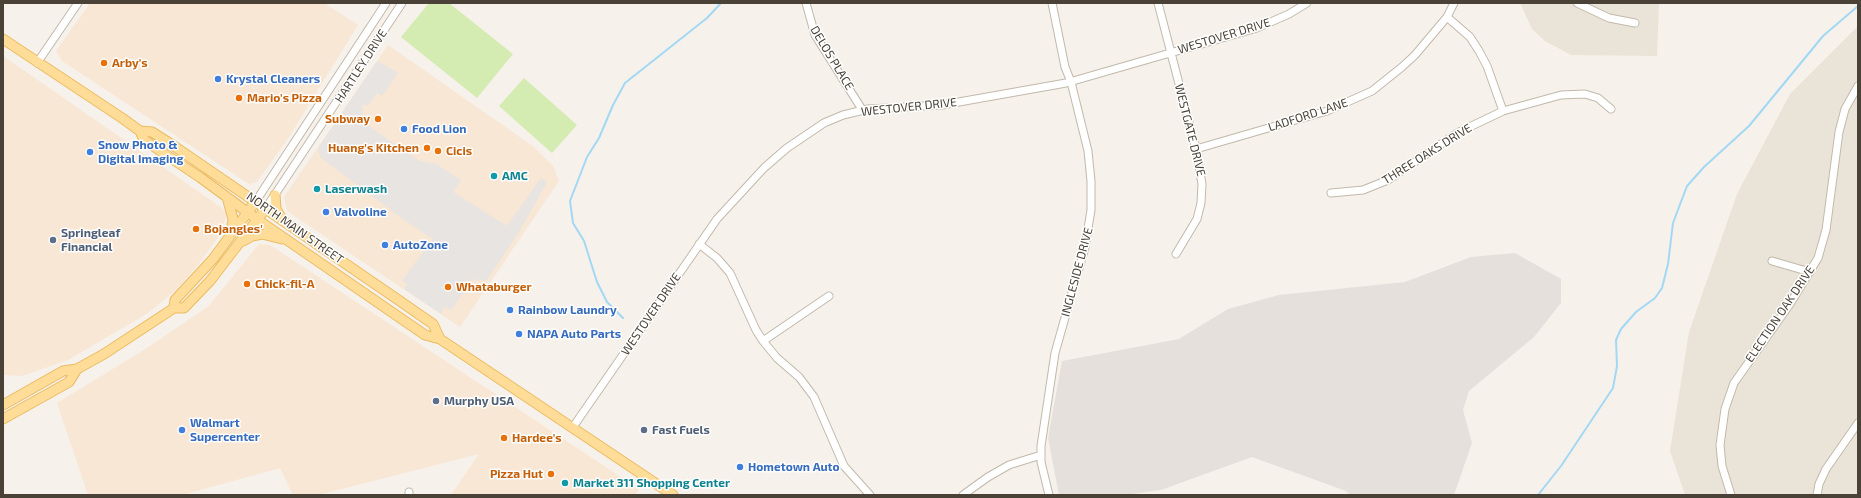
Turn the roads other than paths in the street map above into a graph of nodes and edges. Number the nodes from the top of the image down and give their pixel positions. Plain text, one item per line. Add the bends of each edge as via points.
1 (78, 3) edge
2 (386, 3) edge
3 (402, 3) edge
4 (806, 3) edge
5 (1052, 3) edge
6 (1158, 3) edge
7 (1307, 3) edge
8 (1454, 3) edge
9 (1577, 3) edge
10 (1447, 17) junction
11 (1635, 23) dead end
12 (3, 39) edge
13 (1170, 53) junction
14 (37, 63) junction
15 (1071, 82) junction
16 (1858, 86) edge
17 (1611, 109) dead end
18 (863, 111) junction
19 (1503, 112) junction
20 (140, 131) junction
21 (171, 144) junction
22 (1196, 149) junction
23 (158, 150) junction
24 (1331, 194) dead end
25 (275, 195) junction
26 (227, 196) junction
27 (256, 201) junction
28 (266, 208) junction
29 (248, 212) junction
30 (258, 220) junction
31 (283, 220) junction
32 (231, 235) junction
33 (289, 242) junction
34 (240, 243) junction
35 (699, 244) junction
36 (1176, 254) dead end
37 (1772, 261) dead end
38 (1810, 272) junction
39 (829, 296) dead end
40 (174, 308) junction
41 (440, 339) junction
42 (763, 340) junction
43 (77, 369) junction
44 (3, 404) edge
45 (3, 419) edge
46 (1858, 423) edge
47 (573, 427) junction
48 (1041, 455) junction
49 (673, 495) edge
50 (870, 495) edge
51 (963, 495) edge
52 (1049, 495) edge
53 (1731, 495) edge
54 (1817, 495) edge

1 - 14 street
2 - 27 street, HARTLEY DRIVE
3 - 25 street, HARTLEY DRIVE
4 - 18 street, DELOS PLACE via 815,35
5 - 15 street, INGLESIDE DRIVE via 1065,67
6 - 13 street, WESTGATE DRIVE
7 - 13 street, WESTOVER DRIVE via 1257,28
8 - 10 street, LADFORD LANE
9 - 11 street via 1609,18
10 - 19 street via 1470,37 1479,51
10 - 22 street, LADFORD LANE via 1402,68 1372,91 1327,112
12 - 14 main road, NORTH MAIN STREET
13 - 15 street, WESTOVER DRIVE
13 - 22 street, WESTGATE DRIVE
14 - 20 main road, NORTH MAIN STREET
15 - 18 street, WESTOVER DRIVE via 942,105
15 - 48 street, INGLESIDE DRIVE via 1088,151 1092,181 1091,210 1086,247 1055,353
16 - 38 street, ELECTION OAK DRIVE via 1845,109 1839,132 1826,230 1818,258
17 - 19 street, THREE OAKS DRIVE via 1598,98 1585,94 1561,94
18 - 35 street, WESTOVER DRIVE via 843,115 824,123 787,148 737,195
19 - 24 street, THREE OAKS DRIVE via 1459,132 1388,180 1363,190
20 - 21 main road, NORTH MAIN STREET via 152,132
20 - 23 main road, NORTH MAIN STREET via 144,140
21 - 23 main road
21 - 27 main road, NORTH MAIN STREET
22 - 36 street, WESTGATE DRIVE via 1202,184 1201,203 1196,219
23 - 26 main road, NORTH MAIN STREET
25 - 28 street, HARTLEY DRIVE
25 - 31 main road via 276,208
26 - 29 main road, NORTH MAIN STREET
26 - 32 main road via 233,219
27 - 28 main road, NORTH MAIN STREET
27 - 29 main road
28 - 30 main road
28 - 31 main road, NORTH MAIN STREET
29 - 30 main road, NORTH MAIN STREET
29 - 32 main road
30 - 33 main road, NORTH MAIN STREET
30 - 34 main road
31 - 41 main road, NORTH MAIN STREET via 433,324
32 - 40 main road via 213,260 175,300
33 - 34 main road via 262,234
33 - 41 main road, NORTH MAIN STREET via 425,335
34 - 40 main road via 194,299 184,308
35 - 42 street via 717,258 730,273
35 - 47 street, WESTOVER DRIVE
37 - 38 street
38 - 53 street, ELECTION OAK DRIVE via 1734,383 1725,409 1720,445 1722,466
39 - 42 street
40 - 43 main road
41 - 47 main road, NORTH MAIN STREET
42 - 50 street via 812,394 844,466
43 - 44 main road via 63,372
43 - 45 main road via 68,382
46 - 54 street via 1826,469 1818,484
47 - 49 main road, NORTH MAIN STREET
48 - 51 street via 1009,465
48 - 52 street, INGLESIDE DRIVE

